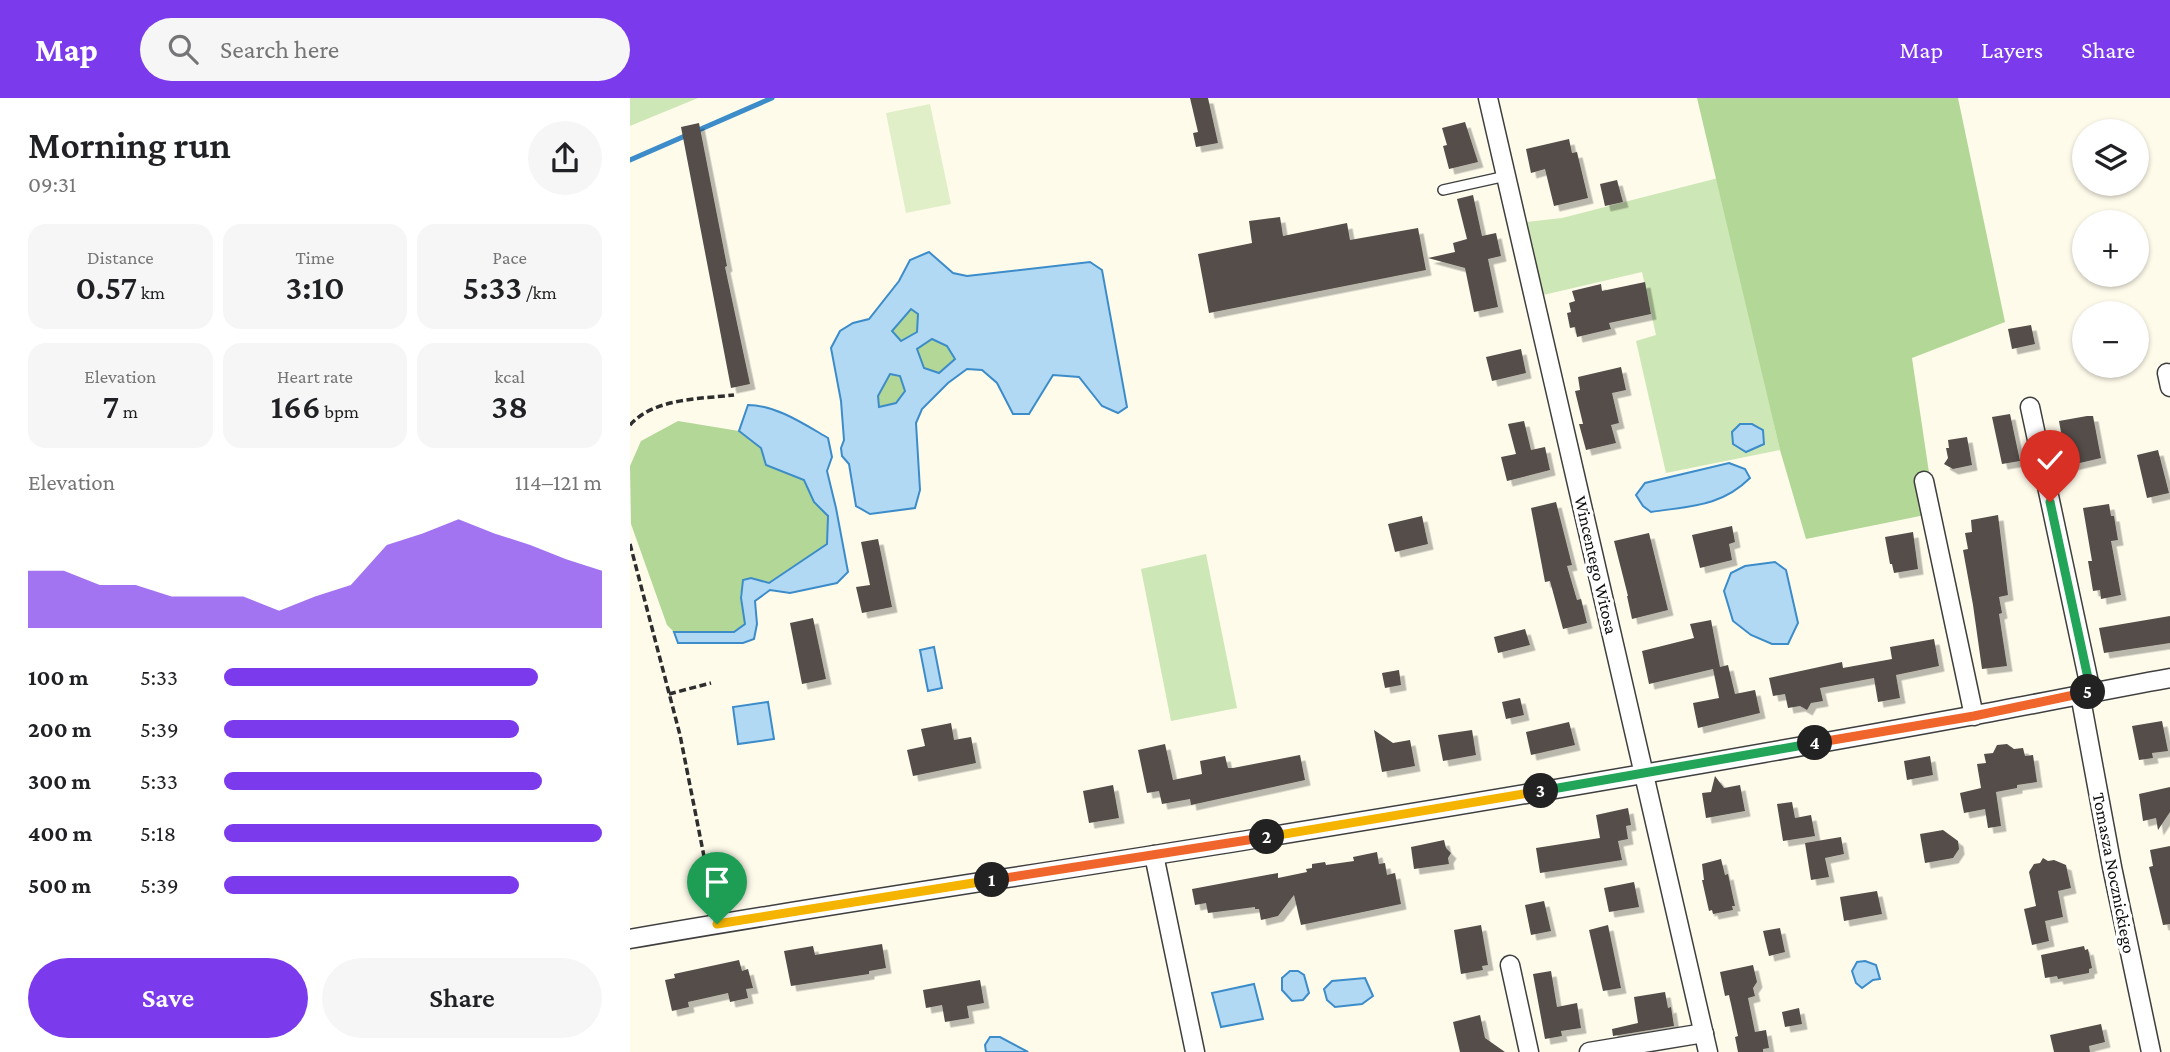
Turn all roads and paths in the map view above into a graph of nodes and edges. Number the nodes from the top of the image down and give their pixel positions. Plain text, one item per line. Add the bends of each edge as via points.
1 (1488, 98) edge
2 (1506, 176) junction
3 (1443, 190) dead end
4 (734, 395) dead end
5 (2030, 407) dead end
6 (630, 425) edge
7 (1924, 481) dead end
8 (630, 544) edge
9 (2170, 678) edge
10 (711, 683) dead end
11 (2085, 693) junction
12 (670, 694) junction
13 (1974, 716) junction
14 (1644, 774) junction
15 (1154, 855) junction
16 (717, 924) junction
17 (630, 939) edge
18 (1510, 965) dead end
19 (1704, 1033) junction
20 (1195, 1052) edge
21 (1529, 1052) edge
22 (1589, 1052) edge
23 (1708, 1052) edge
24 (2151, 1052) edge

1 - 2 street, Wincentego Witosa
2 - 3 lane
2 - 14 street, Wincentego Witosa
4 - 6 path via 669,403 639,414
5 - 11 street, Tomasza Nocznickiego
7 - 13 street
8 - 12 path
9 - 11 street
10 - 12 path
11 - 13 street
11 - 24 street, Tomasza Nocznickiego via 2112,867
12 - 16 path
13 - 14 street
14 - 15 street
14 - 19 street, Wincentego Witosa
15 - 16 street
15 - 20 street
16 - 17 street
18 - 21 street
19 - 22 street
19 - 23 street, Wincentego Witosa

